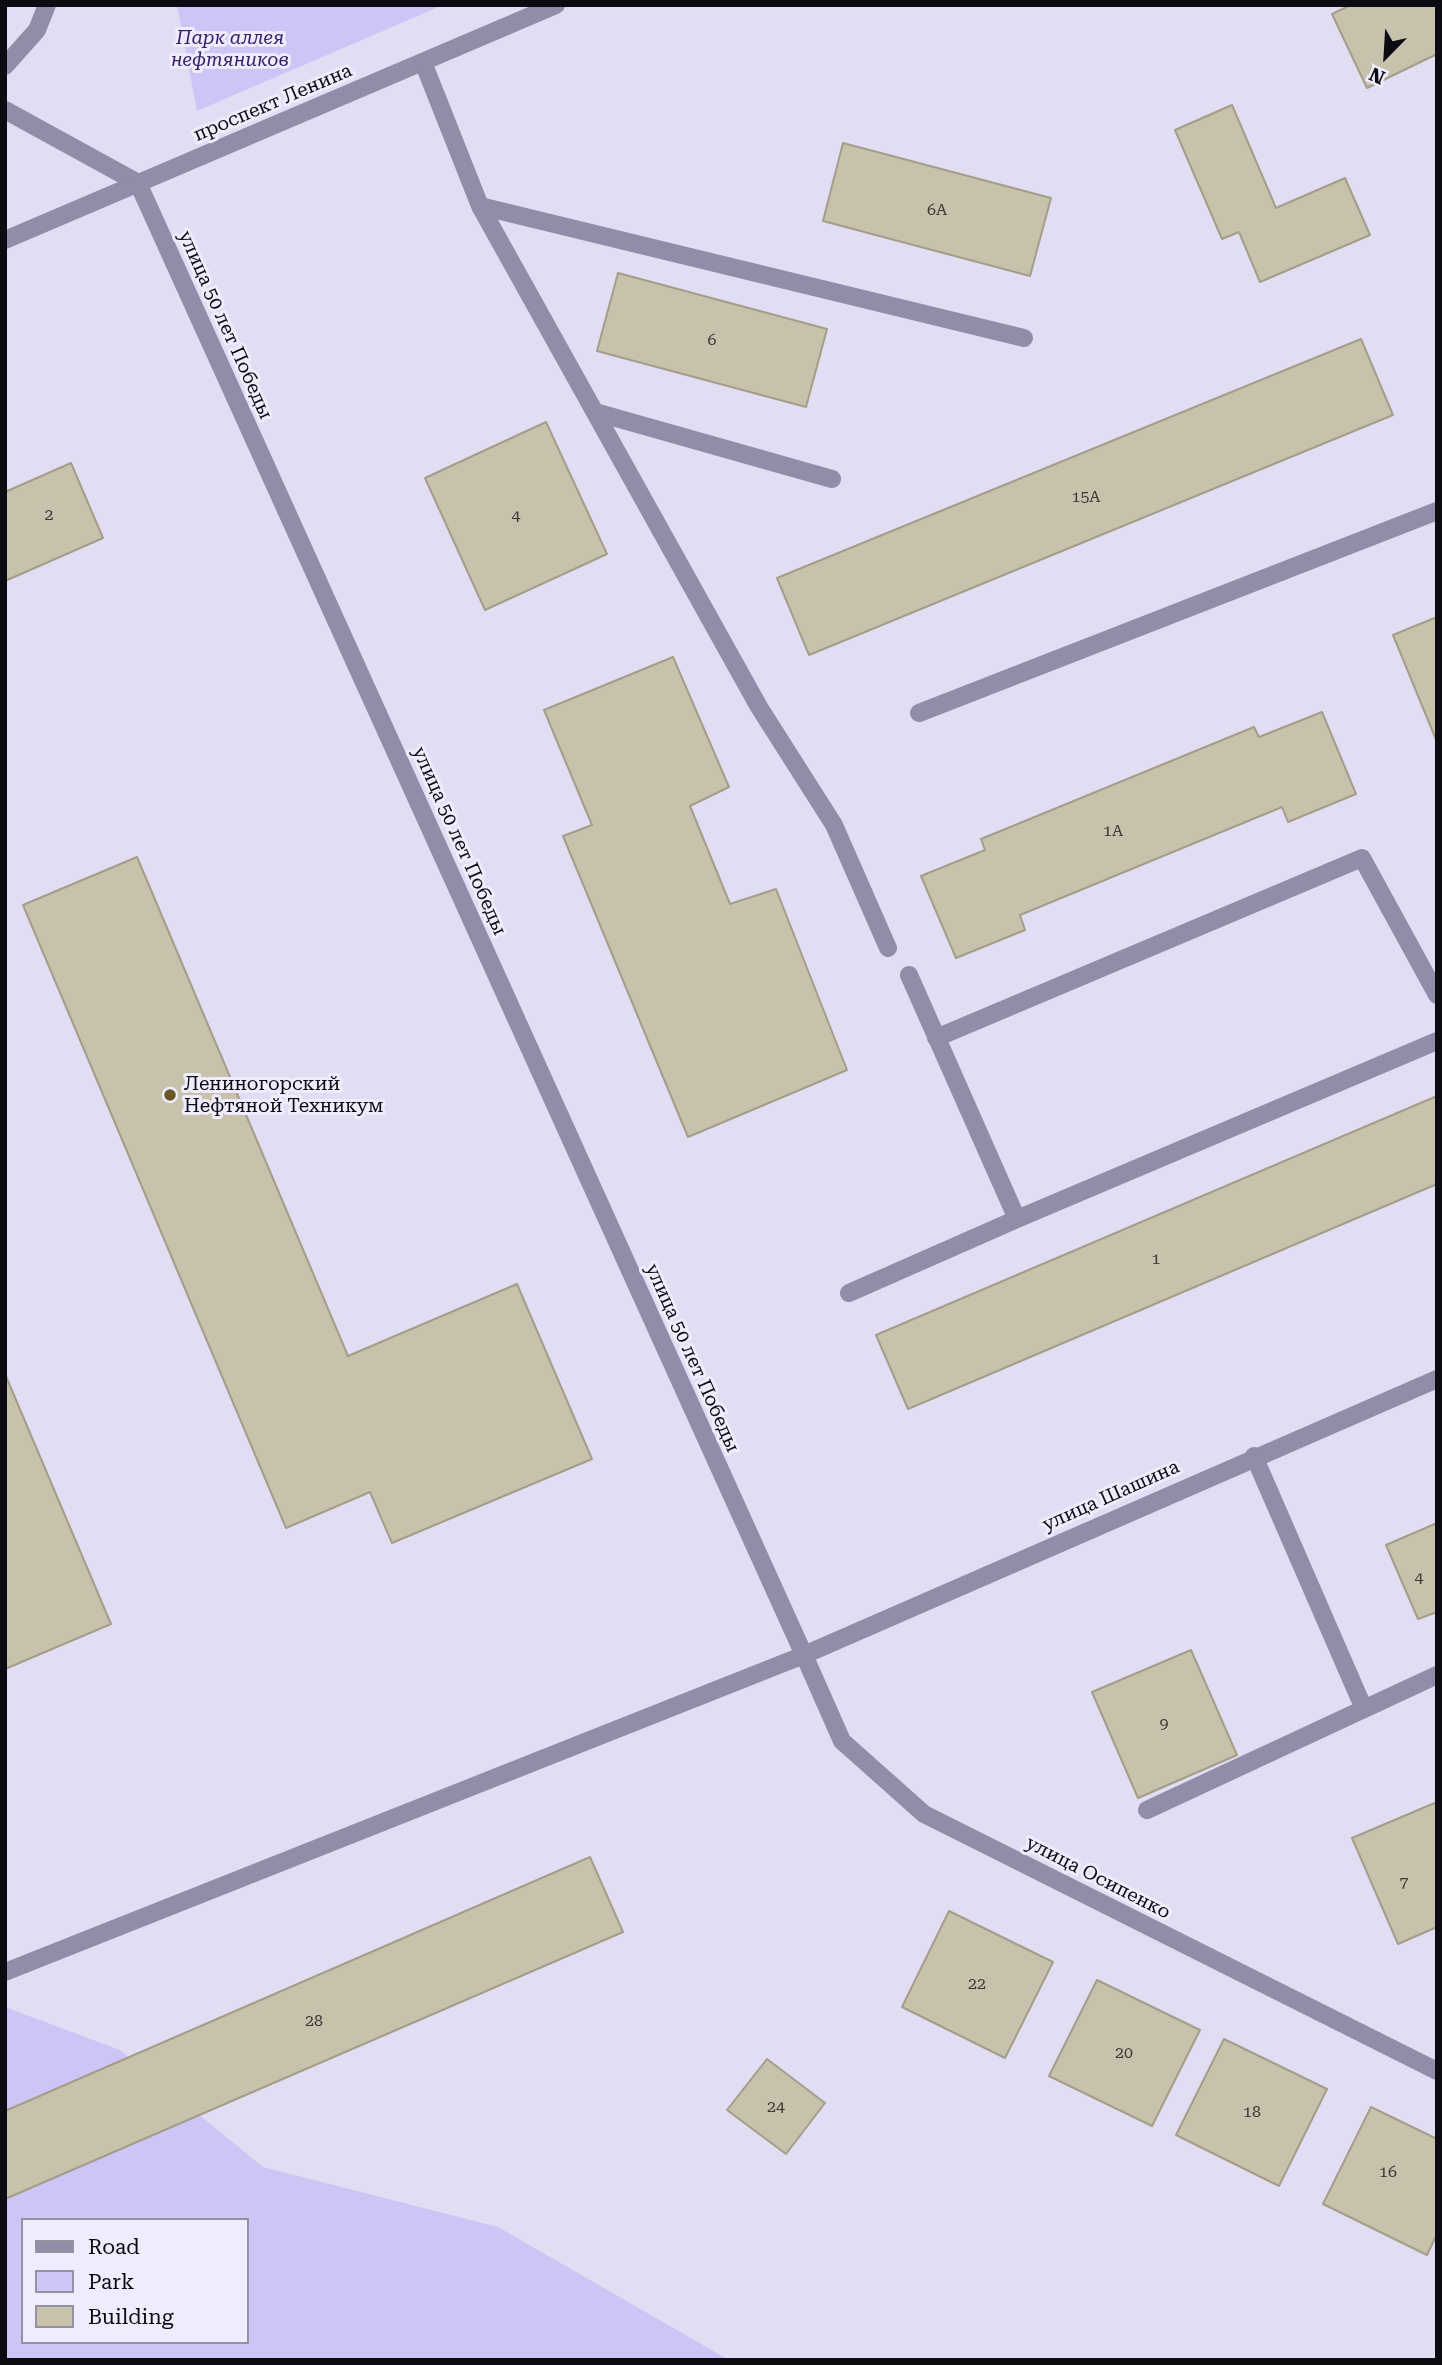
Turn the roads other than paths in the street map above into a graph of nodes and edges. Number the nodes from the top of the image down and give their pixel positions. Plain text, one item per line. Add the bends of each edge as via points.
1 (47, 5) edge
2 (556, 5) edge
3 (423, 62) junction
4 (5, 66) edge
5 (5, 110) edge
6 (138, 183) junction
7 (481, 206) junction
8 (5, 240) edge
9 (1024, 338) dead end
10 (594, 412) junction
11 (832, 479) dead end
12 (1437, 511) edge
13 (919, 713) dead end
14 (888, 948) dead end
15 (909, 975) dead end
16 (1437, 995) edge
17 (936, 1038) junction
18 (1437, 1041) edge
19 (1017, 1219) junction
20 (849, 1293) dead end
21 (1437, 1379) edge
22 (1254, 1456) junction
23 (804, 1655) junction
24 (1437, 1675) edge
25 (1364, 1709) junction
26 (1147, 1810) dead end
27 (5, 1972) edge
28 (1437, 2071) edge

1 - 4 street via 37,30
2 - 3 street, проспект Ленина
3 - 6 street, проспект Ленина
3 - 7 street
5 - 6 street
6 - 8 street, проспект Ленина
6 - 23 street, улица 50 лет Победы
7 - 9 street
7 - 10 street
10 - 11 street
10 - 14 street via 759,707 834,825
12 - 13 street
15 - 17 street
16 - 17 street via 1362,858
17 - 19 street
18 - 19 street
19 - 20 street
21 - 22 street, улица Шашина
22 - 23 street, улица Шашина
22 - 25 street
23 - 27 street, улица Шашина
23 - 28 street, улица Осипенко via 842,1741 924,1814
24 - 25 street
25 - 26 street

